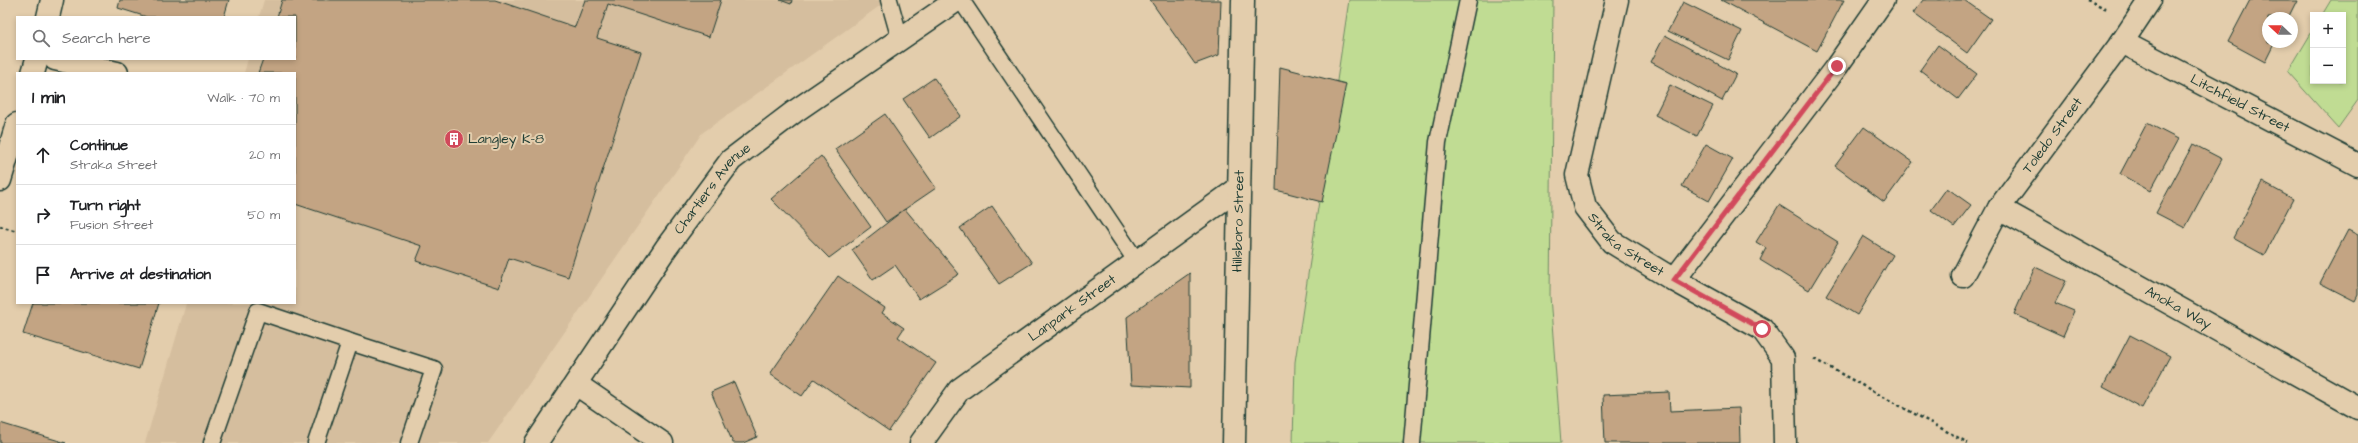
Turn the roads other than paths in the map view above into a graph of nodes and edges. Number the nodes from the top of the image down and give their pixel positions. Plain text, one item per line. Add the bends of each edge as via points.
1 (52, 0) edge
2 (889, 0) edge
3 (957, 0) edge
4 (960, 0) edge
5 (1243, 0) edge
6 (1468, 0) edge
7 (1618, 0) edge
8 (1883, 0) edge
9 (2150, 0) edge
10 (48, 16) edge
11 (900, 40) junction
12 (2122, 42) junction
13 (37, 60) edge
14 (58, 60) edge
15 (33, 72) edge
16 (112, 72) edge
17 (16, 127) edge
18 (2358, 165) edge
19 (0, 180) edge
20 (1239, 188) junction
21 (1999, 208) junction
22 (1137, 262) junction
23 (1963, 276) dead end
24 (1674, 280) junction
25 (350, 342) junction
26 (576, 384) junction
27 (2358, 408) edge
28 (212, 443) edge
29 (316, 443) edge
30 (409, 443) edge
31 (536, 443) edge
32 (662, 443) edge
33 (921, 443) edge
34 (1234, 443) edge
35 (1412, 443) edge
36 (1785, 443) edge

1 - 10 street
2 - 11 lane
3 - 11 street, Chartiers Avenue
4 - 22 lane
5 - 20 street, Hillsboro Street
6 - 35 lane via 1438,142
7 - 24 street, Straka Street via 1577,175 1585,207 1612,242
8 - 24 street via 1837,66
9 - 12 street, Toledo Street
11 - 26 street, Chartiers Avenue via 794,112 731,160 666,248
12 - 18 street, Litchfield Street
12 - 21 street, Toledo Street
13 - 15 street
14 - 16 street
17 - 19 street
20 - 22 street, Lanpark Street
20 - 34 street, Hillsboro Street
21 - 23 street, Toledo Street
21 - 27 street, Anoka Way
22 - 33 street, Lanpark Street via 959,390
24 - 36 street, Straka Street via 1762,329 1783,358
25 - 28 lane via 258,311
25 - 29 lane
25 - 30 lane via 434,369
26 - 31 street, Chartiers Avenue
26 - 32 street

